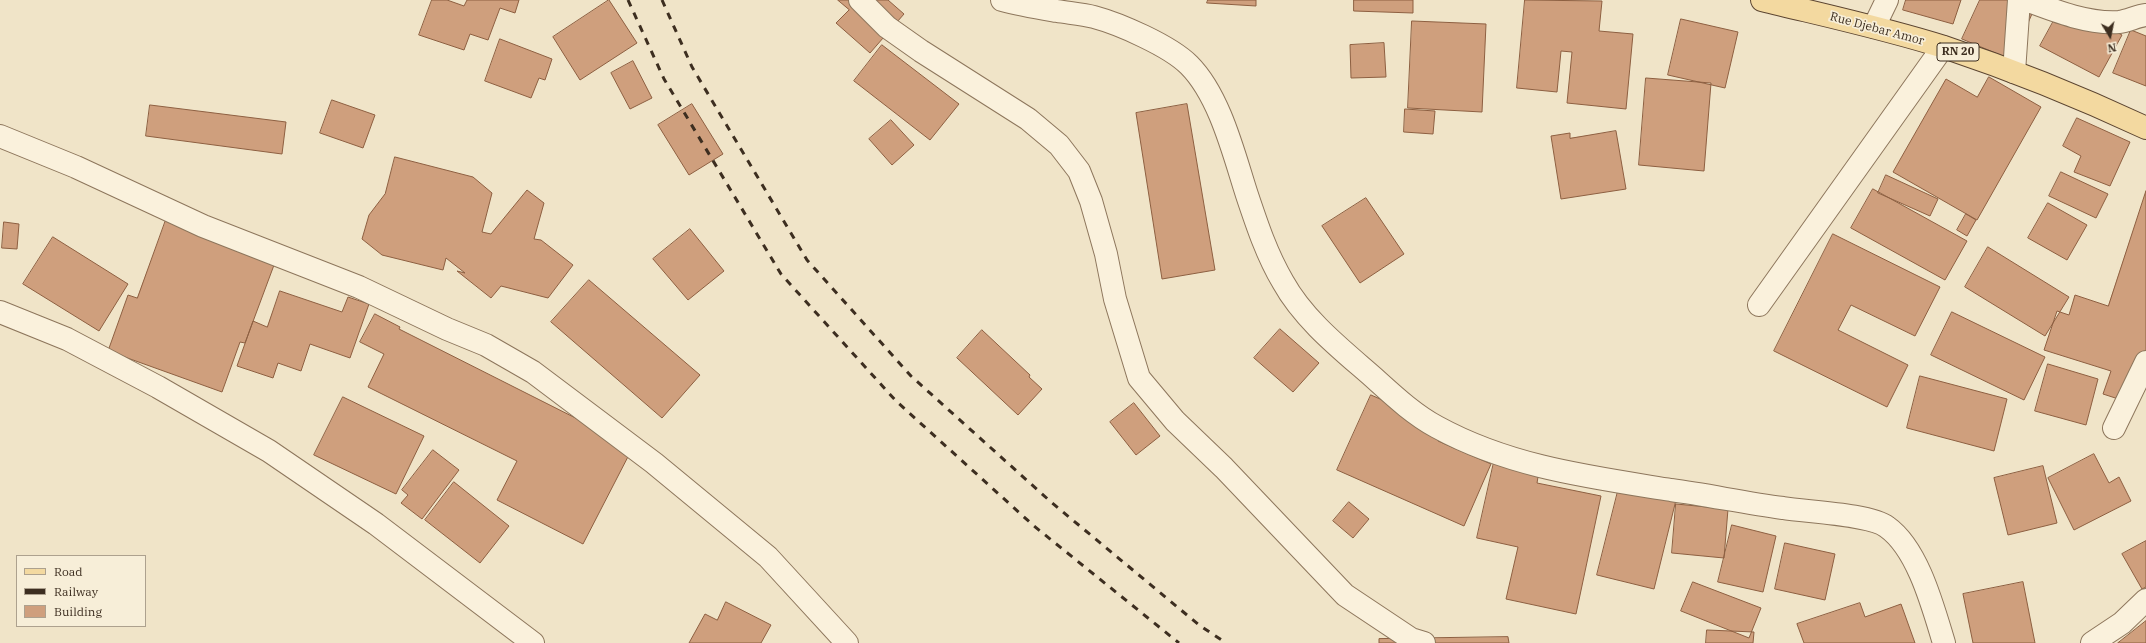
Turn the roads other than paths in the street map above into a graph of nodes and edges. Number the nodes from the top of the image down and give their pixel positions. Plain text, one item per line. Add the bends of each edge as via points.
1 (860, 0) edge
2 (1002, 0) edge
3 (1762, 0) edge
4 (1887, 0) edge
5 (2019, 0) edge
6 (2026, 0) edge
7 (2146, 15) edge
8 (1874, 27) junction
9 (1943, 47) junction
10 (2014, 72) junction
11 (2146, 128) edge
12 (0, 136) edge
13 (1759, 305) dead end
14 (0, 312) edge
15 (2146, 362) edge
16 (2114, 428) dead end
17 (2146, 600) edge
18 (533, 643) edge
19 (848, 643) edge
20 (1424, 643) edge
21 (1944, 643) edge
22 (2092, 643) edge

1 - 20 street via 888,27 920,51 1028,119 1059,145 1079,171 1091,201 1106,254 1115,300 1139,378 1175,421 1224,468 1345,595 1411,639
2 - 21 street via 1095,17 1142,36 1171,51 1190,65 1206,87 1217,110 1236,157 1265,245 1284,284 1327,337 1428,422 1464,442 1515,461 1604,479 1885,524 1901,540 1918,569
3 - 8 main road, Rue Djebar Amor / RN 20
4 - 8 street
5 - 10 street
6 - 7 street via 2098,22 2121,22
8 - 9 main road, Rue Djebar Amor / RN 20
9 - 10 main road, Rue Djebar Amor / RN 20
9 - 13 street
10 - 11 main road, Rue Djebar Amor / RN 20
12 - 19 street via 76,167 203,226 359,287 486,345 532,372 654,463 768,557
14 - 18 street via 67,339 158,387 269,451 376,524
15 - 16 street
17 - 22 street via 2122,623

